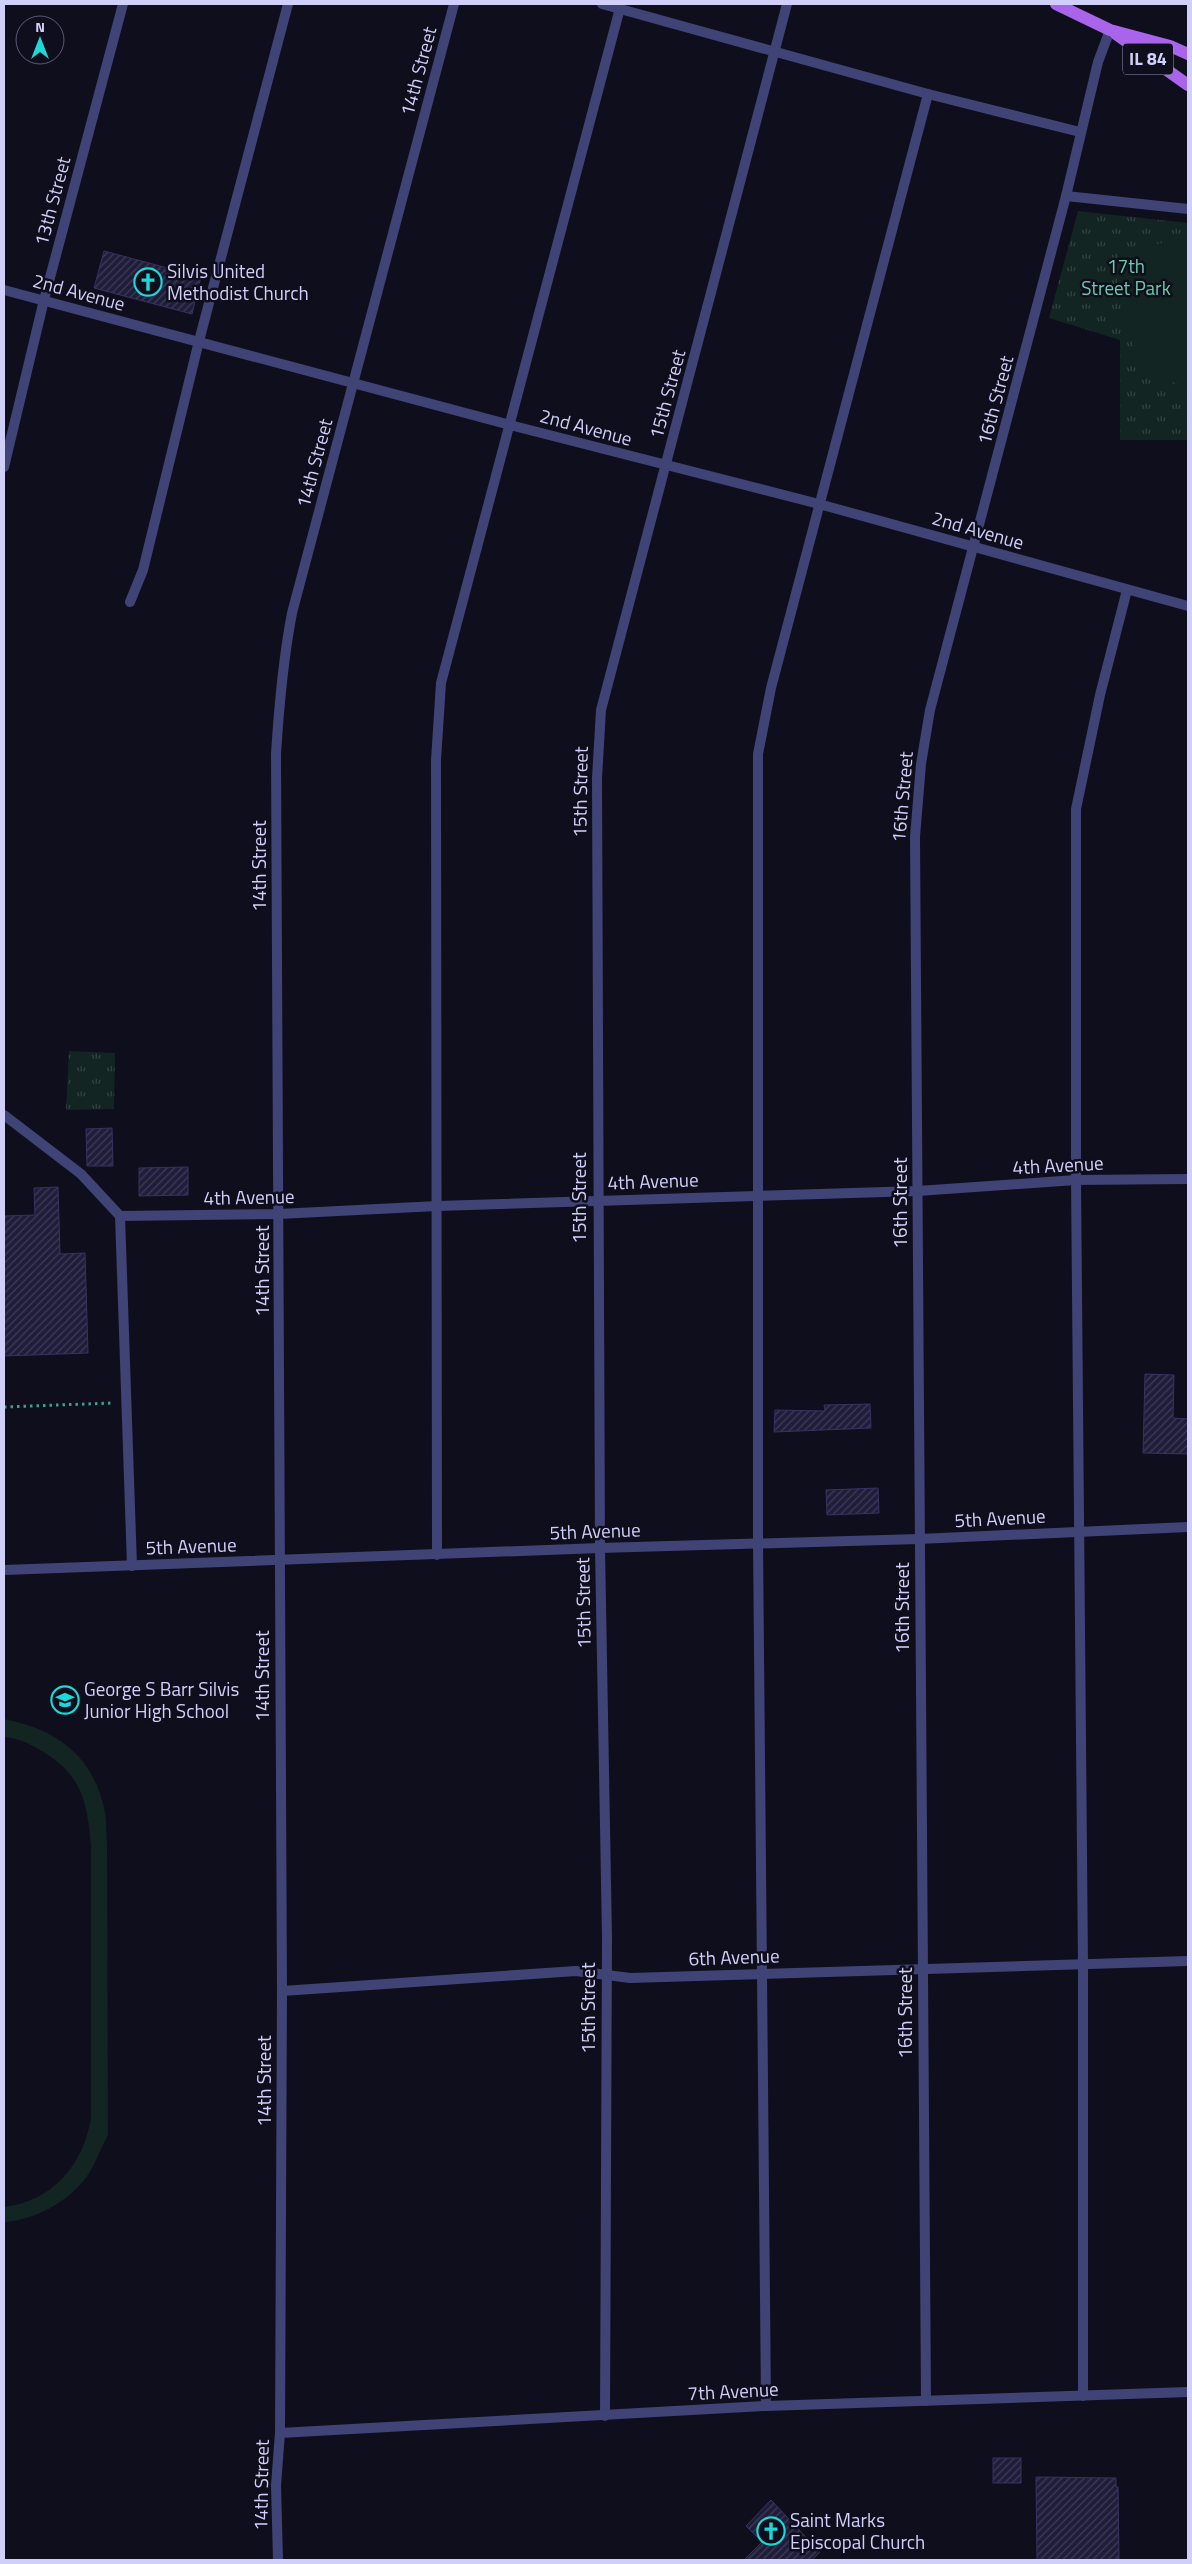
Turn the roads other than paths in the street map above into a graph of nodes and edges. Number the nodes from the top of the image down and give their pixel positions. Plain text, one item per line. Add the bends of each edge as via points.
1 (123, 4) edge
2 (288, 4) edge
3 (454, 4) edge
4 (602, 4) edge
5 (787, 4) edge
6 (1056, 4) edge
7 (620, 8) junction
8 (1110, 30) junction
9 (776, 51) junction
10 (1188, 54) edge
11 (1188, 85) edge
12 (928, 94) junction
13 (1080, 132) junction
14 (1066, 196) junction
15 (1188, 210) edge
16 (4, 290) edge
17 (44, 300) junction
18 (199, 341) junction
19 (353, 382) junction
20 (510, 425) junction
21 (666, 466) junction
22 (4, 468) edge
23 (819, 504) junction
24 (974, 547) junction
25 (1127, 590) junction
26 (130, 602) dead end
27 (1188, 606) edge
28 (4, 1115) edge
29 (1076, 1180) junction
30 (1188, 1180) edge
31 (918, 1191) junction
32 (758, 1195) junction
33 (597, 1201) junction
34 (437, 1206) junction
35 (279, 1214) junction
36 (120, 1216) junction
37 (1188, 1527) edge
38 (1078, 1532) junction
39 (919, 1539) junction
40 (758, 1543) junction
41 (600, 1548) junction
42 (437, 1555) junction
43 (279, 1560) junction
44 (132, 1566) junction
45 (4, 1570) edge
46 (1188, 1961) edge
47 (1083, 1965) junction
48 (922, 1968) junction
49 (762, 1974) junction
50 (605, 1975) junction
51 (282, 1991) junction
52 (1188, 2392) edge
53 (1083, 2396) junction
54 (926, 2401) junction
55 (766, 2406) junction
56 (605, 2416) junction
57 (280, 2433) junction
58 (278, 2560) edge

1 - 17 street, 13th Street
2 - 18 street
3 - 19 street, 14th Street
4 - 7 street
5 - 9 street, 15th Street
6 - 8 main road, IL 84
7 - 9 street
7 - 20 street
8 - 10 main road, IL 84
8 - 11 main road, IL 84
8 - 13 street, 16th Street
9 - 12 street
9 - 21 street, 15th Street
12 - 13 street
12 - 23 street
13 - 14 street, 16th Street
14 - 15 street
14 - 24 street, 16th Street
16 - 17 street, 2nd Avenue
17 - 18 street, 2nd Avenue
17 - 22 street, 13th Street
18 - 19 street, 2nd Avenue
18 - 26 street via 143,570
19 - 20 street, 2nd Avenue
19 - 35 street, 14th Street via 292,613 279,701 276,764
20 - 21 street, 2nd Avenue
20 - 34 street via 446,659 438,708
21 - 23 street, 2nd Avenue
21 - 33 street, 15th Street via 600,710 597,778
23 - 24 street, 2nd Avenue
23 - 32 street via 771,688 758,754
24 - 25 street, 2nd Avenue
24 - 31 street, 16th Street via 930,710 920,773 915,837
25 - 27 street, 2nd Avenue
25 - 29 street via 1076,809
28 - 36 street via 81,1174
29 - 30 street, 4th Avenue
29 - 31 street, 4th Avenue
29 - 38 street
31 - 32 street, 4th Avenue
31 - 39 street, 16th Street
32 - 33 street, 4th Avenue
32 - 40 street
33 - 34 street, 4th Avenue
33 - 41 street, 15th Street
34 - 35 street, 4th Avenue
34 - 42 street
35 - 36 street, 4th Avenue
35 - 43 street, 14th Street
36 - 44 street
37 - 38 street, 5th Avenue
38 - 39 street, 5th Avenue
38 - 47 street
39 - 40 street, 5th Avenue
39 - 48 street, 16th Street
40 - 41 street, 5th Avenue
40 - 49 street
41 - 42 street, 5th Avenue
41 - 50 street, 15th Street
42 - 43 street, 5th Avenue
43 - 44 street, 5th Avenue
43 - 51 street, 14th Street
44 - 45 street, 5th Avenue
46 - 47 street, 6th Avenue
47 - 48 street, 6th Avenue
47 - 53 street
48 - 49 street, 6th Avenue
48 - 54 street, 16th Street
49 - 50 street, 6th Avenue via 630,1978
49 - 55 street
50 - 51 street, 6th Avenue via 576,1971
50 - 56 street, 15th Street
51 - 57 street, 14th Street
52 - 53 street, 7th Avenue
53 - 54 street, 7th Avenue
54 - 55 street, 7th Avenue
55 - 56 street, 7th Avenue
56 - 57 street, 7th Avenue
57 - 58 street, 14th Street via 276,2485

